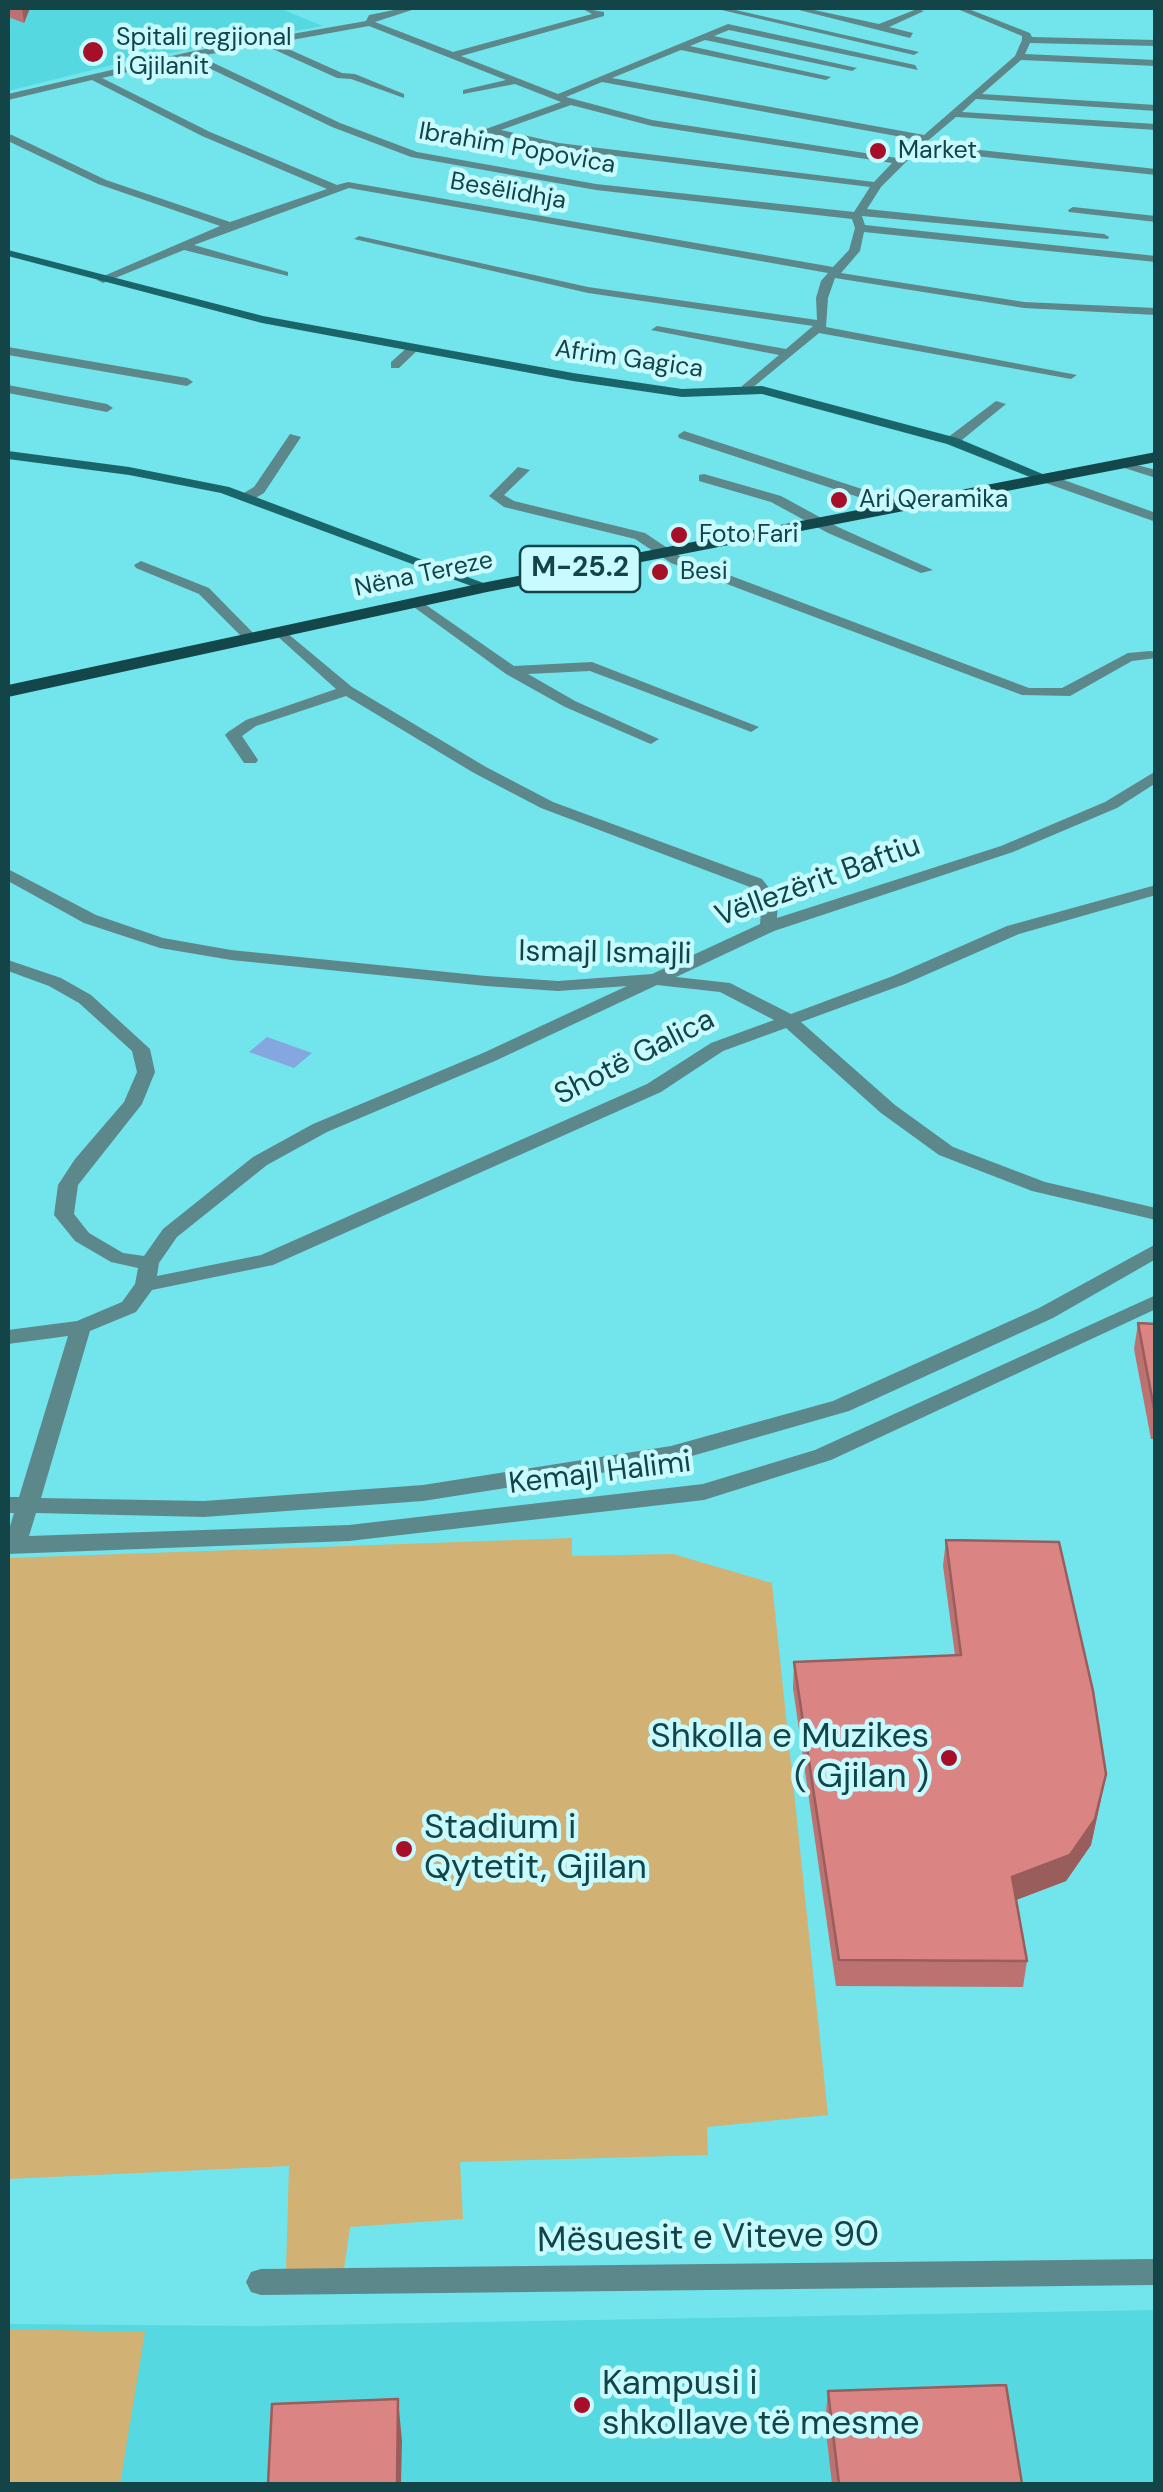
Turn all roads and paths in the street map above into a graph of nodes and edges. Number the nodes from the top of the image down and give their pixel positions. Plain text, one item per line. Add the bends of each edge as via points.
1 (414, 8) edge
2 (585, 8) edge
3 (717, 8) edge
4 (795, 8) edge
5 (959, 8) edge
6 (920, 12) dead end
7 (370, 23) junction
8 (880, 27) junction
9 (910, 34) dead end
10 (702, 36) junction
11 (1027, 40) junction
12 (266, 42) junction
13 (1156, 43) edge
14 (676, 46) junction
15 (914, 52) dead end
16 (188, 55) junction
17 (450, 56) junction
18 (1019, 57) junction
19 (1156, 63) edge
20 (915, 68) dead end
21 (854, 69) dead end
22 (91, 76) junction
23 (826, 77) dead end
24 (600, 78) junction
25 (510, 82) junction
26 (466, 92) dead end
27 (401, 96) dead end
28 (974, 96) junction
29 (8, 98) edge
30 (556, 98) junction
31 (570, 102) junction
32 (1156, 108) edge
33 (954, 114) junction
34 (1156, 127) edge
35 (490, 132) junction
36 (8, 137) edge
37 (459, 142) dead end
38 (923, 142) junction
39 (898, 161) junction
40 (1156, 172) edge
41 (877, 186) junction
42 (334, 188) junction
43 (1073, 210) dead end
44 (859, 218) junction
45 (1156, 219) edge
46 (230, 226) junction
47 (1104, 237) dead end
48 (359, 239) dead end
49 (183, 246) junction
50 (8, 253) edge
51 (1156, 259) edge
52 (835, 273) junction
53 (284, 274) dead end
54 (104, 280) junction
55 (1156, 312) edge
56 (820, 326) junction
57 (657, 330) dead end
58 (415, 347) junction
59 (8, 351) edge
60 (790, 352) junction
61 (395, 365) dead end
62 (1071, 376) dead end
63 (187, 382) dead end
64 (8, 389) edge
65 (746, 389) junction
66 (1000, 404) dead end
67 (107, 408) dead end
68 (684, 435) dead end
69 (294, 438) dead end
70 (952, 442) junction
71 (8, 455) edge
72 (1156, 457) edge
73 (1124, 463) junction
74 (523, 470) dead end
75 (1156, 474) edge
76 (704, 478) dead end
77 (1045, 478) junction
78 (247, 497) junction
79 (903, 508) junction
80 (1156, 518) edge
81 (822, 524) junction
82 (666, 552) junction
83 (142, 565) dead end
84 (926, 570) dead end
85 (487, 587) junction
86 (416, 602) junction
87 (281, 632) junction
88 (252, 639) junction
89 (1150, 655) dead end
90 (511, 670) junction
91 (347, 690) junction
92 (8, 691) edge
93 (751, 728) dead end
94 (651, 739) dead end
95 (250, 760) dead end
96 (1156, 776) edge
97 (8, 874) edge
98 (1156, 890) edge
99 (768, 927) junction
100 (8, 965) edge
101 (648, 979) junction
102 (787, 1019) junction
103 (1156, 1214) edge
104 (1156, 1250) edge
105 (146, 1274) junction
106 (1156, 1300) edge
107 (80, 1327) junction
108 (8, 1337) edge
109 (18, 1505) edge
110 (11, 1546) edge
111 (1156, 2272) edge
112 (261, 2282) dead end

1 - 7 street via 372,17
2 - 17 street via 601,14
3 - 15 street
4 - 8 street
5 - 11 street
6 - 8 street
7 - 12 street
7 - 17 street
8 - 9 street
10 - 14 street
10 - 20 street via 728,27
10 - 21 street
11 - 13 street
11 - 18 street
12 - 16 street
12 - 27 street
14 - 23 street
14 - 24 street
16 - 22 street
16 - 44 street, Ibrahim Popovica via 414,155 596,187
17 - 25 street
18 - 19 street
18 - 28 street
22 - 29 street
22 - 42 street
24 - 30 street
24 - 38 street
25 - 26 street
25 - 30 street
28 - 32 street
28 - 33 street
30 - 31 street
31 - 35 street
31 - 39 street via 652,123
33 - 34 street
33 - 38 street
35 - 37 street
35 - 41 street
36 - 46 street via 102,182
38 - 39 street
38 - 40 street
39 - 41 street
41 - 44 street
42 - 46 street, Besëlidhja
42 - 52 street, Besëlidhja via 367,185
43 - 45 street
44 - 47 street
44 - 51 street
44 - 52 street via 854,251
46 - 49 street, Besëlidhja
48 - 56 street via 588,290
49 - 53 street
49 - 54 street, Besëlidhja
50 - 54 street, Afrim Gagica
52 - 55 street, Besëlidhja via 1024,305
52 - 56 street via 822,298
54 - 58 street, Afrim Gagica
56 - 60 street
56 - 62 street
57 - 60 street
58 - 61 street
58 - 65 street, Afrim Gagica via 682,393
59 - 63 street
60 - 65 street
64 - 67 street
65 - 70 street, Afrim Gagica
66 - 70 street
68 - 79 street
69 - 78 street via 259,490
70 - 77 street, Afrim Gagica
71 - 78 street via 130,470
72 - 73 main road, Nëna Tereze / M-25.2
73 - 75 street, Nëna Tereze
73 - 77 main road, Nëna Tereze / M-25.2
74 - 82 street via 496,496 640,536
76 - 81 street via 776,499
77 - 79 main road, Nëna Tereze / M-25.2
77 - 80 street
78 - 85 street
79 - 81 main road, Nëna Tereze / M-25.2
81 - 82 main road, Nëna Tereze / M-25.2
81 - 84 street
82 - 85 main road, Nëna Tereze / M-25.2
82 - 89 street via 1039,695 1066,692 1128,657
83 - 88 street via 204,592
85 - 86 main road, Nëna Tereze / M-25.2
86 - 87 main road, Nëna Tereze / M-25.2
86 - 90 street
87 - 88 main road, Nëna Tereze / M-25.2
87 - 91 street
88 - 92 main road, Nëna Tereze / M-25.2
90 - 93 street via 592,666
90 - 94 street
91 - 95 street via 233,735
91 - 99 street via 547,805 756,883 770,899
96 - 99 street, Vëllezërit Baftiu via 1111,805 1008,849
97 - 101 street, Ismajl Ismajli via 90,919 160,943 231,955 558,986
98 - 102 street, Shotë Galica via 1013,930
99 - 101 street, Vëllezërit Baftiu
100 - 105 street via 86,1000 141,1049 146,1072 133,1104 68,1185 64,1215 82,1237
101 - 102 street, Ismajl Ismajli via 724,987
101 - 105 street, Vëllezërit Baftiu via 260,1161 170,1233
102 - 103 street, Ismajl Ismajli via 946,1151 1039,1187
102 - 105 street, Shotë Galica via 718,1047 654,1088 266,1260
104 - 109 street via 1046,1313 841,1406 671,1454 424,1493 204,1509
105 - 107 street, Vëllezërit Baftiu via 129,1307
106 - 110 street, Kemajl Halimi via 824,1454 704,1492 349,1533
107 - 108 street, Vëllezërit Baftiu
107 - 109 street, Kemajl Halimi
109 - 110 street, Kemajl Halimi
111 - 112 street, Mësuesit e Viteve 90

